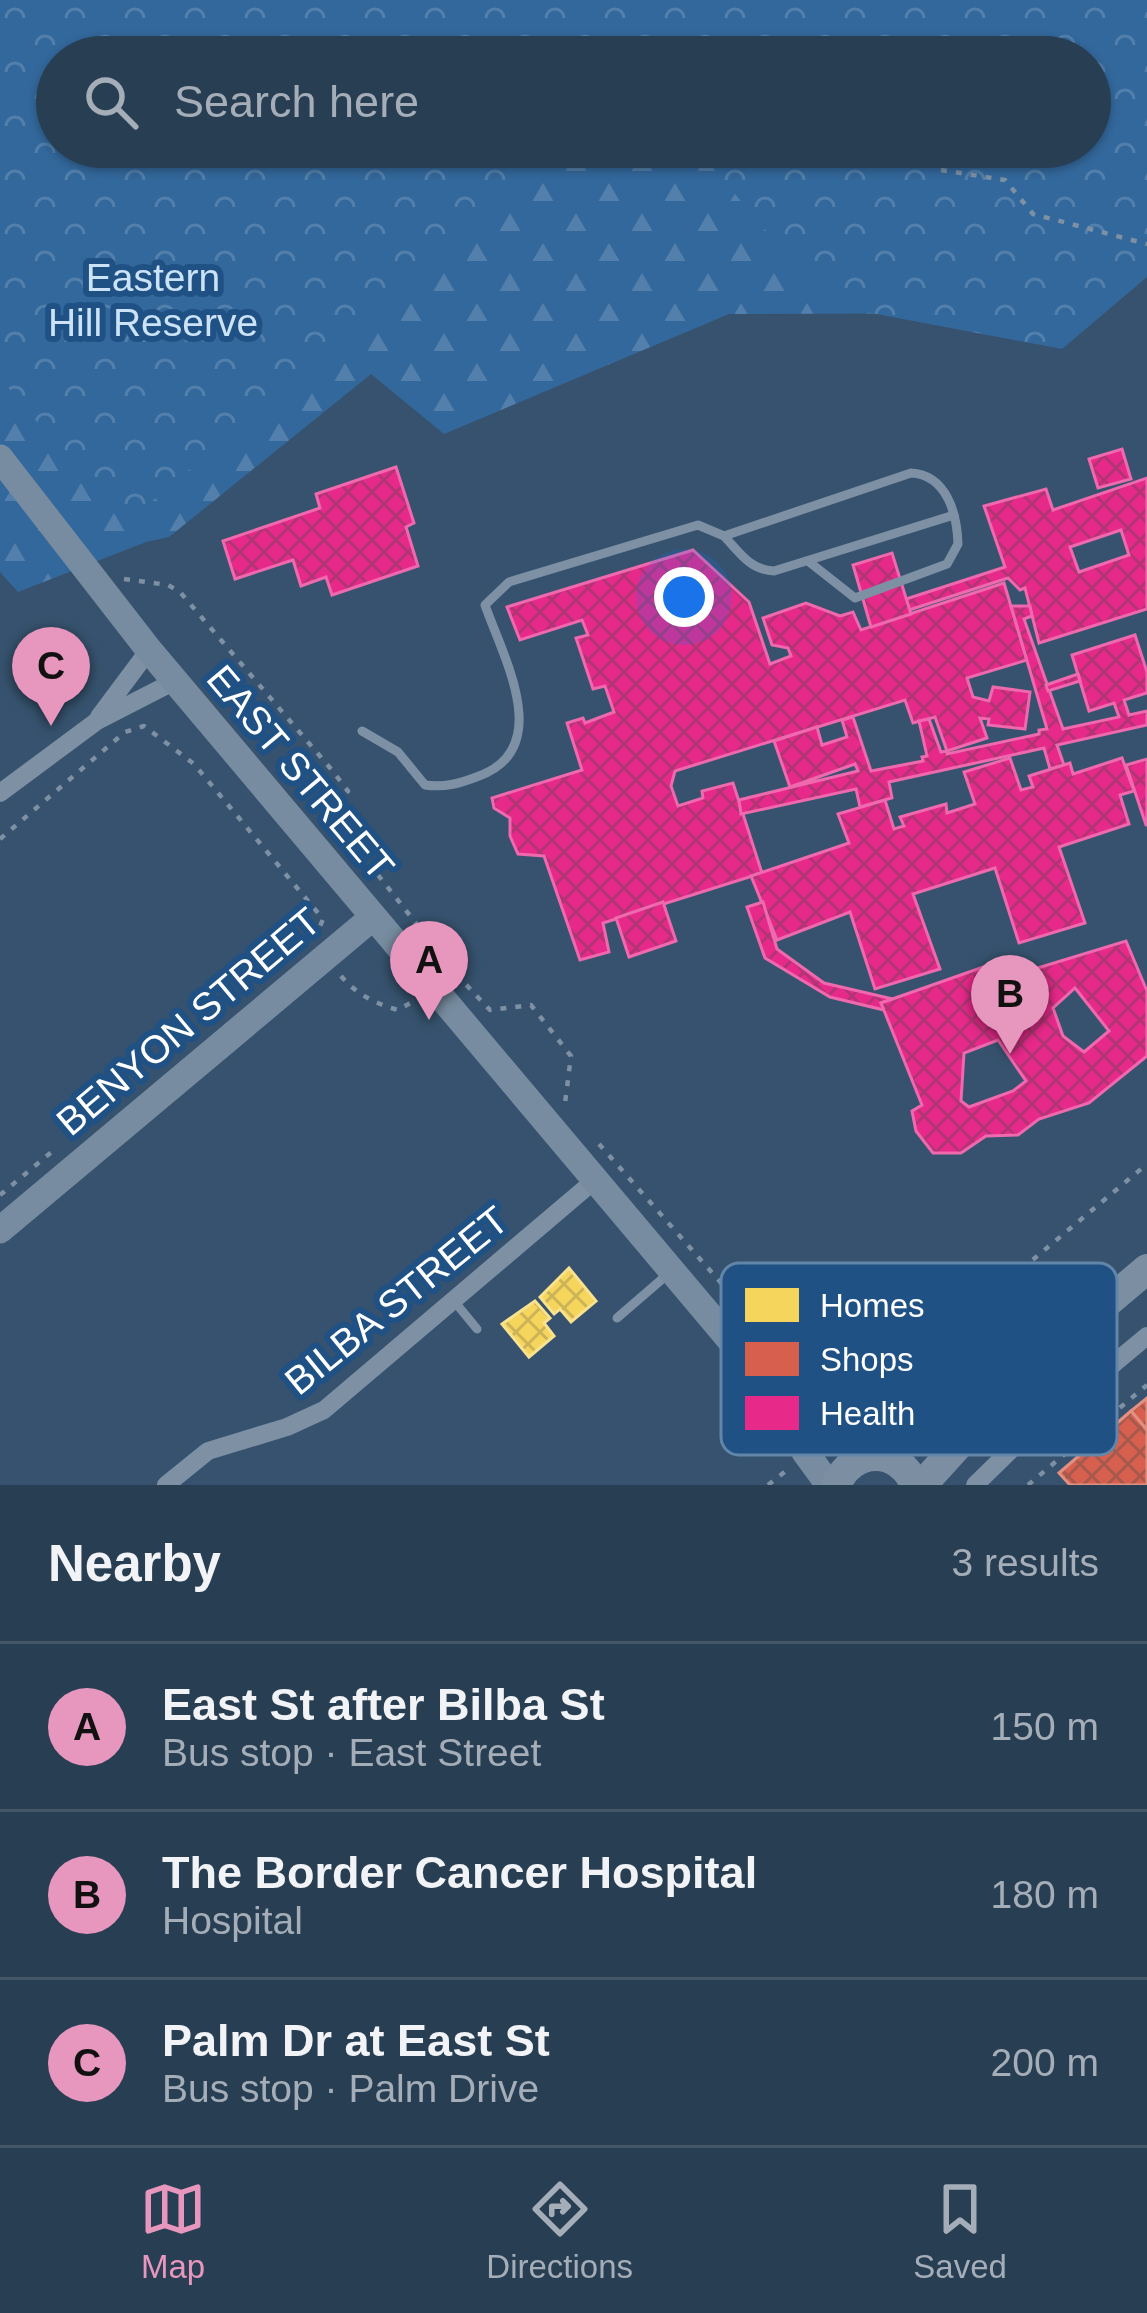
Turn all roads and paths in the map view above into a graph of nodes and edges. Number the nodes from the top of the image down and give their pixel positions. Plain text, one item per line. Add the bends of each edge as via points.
1 (941, 170) dead end
2 (1147, 244) edge
3 (0, 458) edge
4 (954, 515) junction
5 (724, 536) junction
6 (808, 561) junction
7 (116, 574) dead end
8 (149, 650) junction
9 (175, 681) junction
10 (97, 721) junction
11 (362, 731) dead end
12 (0, 794) edge
13 (0, 839) edge
14 (372, 918) junction
15 (325, 957) junction
16 (412, 1002) dead end
17 (564, 1104) dead end
18 (594, 1138) dead end
19 (1147, 1164) edge
20 (596, 1180) junction
21 (0, 1229) edge
22 (1029, 1263) edge
23 (1147, 1269) edge
24 (673, 1270) junction
25 (721, 1284) edge
26 (1117, 1294) edge
27 (453, 1301) junction
28 (617, 1318) dead end
29 (721, 1328) edge
30 (477, 1329) dead end
31 (1147, 1336) edge
32 (1117, 1361) edge
33 (1147, 1385) edge
34 (1117, 1410) edge
35 (802, 1455) edge
36 (807, 1455) edge
37 (873, 1455) joint
38 (949, 1455) edge
39 (1007, 1455) edge
40 (1064, 1455) edge
41 (984, 1481) edge
42 (166, 1485) edge
43 (768, 1485) edge
44 (832, 1485) edge
45 (919, 1485) edge
46 (1028, 1485) edge

1 - 2 path via 1005,180 1033,214
3 - 8 main road, EAST STREET
4 - 5 lane via 941,487 911,472
4 - 6 lane
4 - 6 lane via 958,544 947,564 855,598
5 - 6 lane via 762,571
5 - 11 lane via 698,525 509,582 485,605 521,710 511,756 491,772 425,785 398,752
7 - 17 path via 180,592 348,790 337,823 452,969 490,1010 531,1005 555,1031 572,1056
8 - 9 main road, EAST STREET
8 - 10 street
9 - 10 street
9 - 14 main road, EAST STREET
10 - 12 street
13 - 15 path via 125,732 144,726 194,764 323,919 308,939
14 - 15 main road, BENYON STREET
14 - 20 main road, EAST STREET
15 - 16 path via 357,994 398,1010
15 - 21 main road, BENYON STREET
18 - 25 path
19 - 22 path
20 - 24 main road, EAST STREET
20 - 27 street, BILBA STREET
23 - 26 main road
24 - 28 lane
24 - 29 main road, EAST STREET
27 - 30 lane
27 - 42 street, BILBA STREET via 324,1410 208,1450
31 - 32 street
33 - 34 path
35 - 43 path
36 - 44 main road, EAST STREET
37 - 44 main road via 845,1467
37 - 45 main road via 904,1466
38 - 45 main road
39 - 41 street
40 - 46 path

